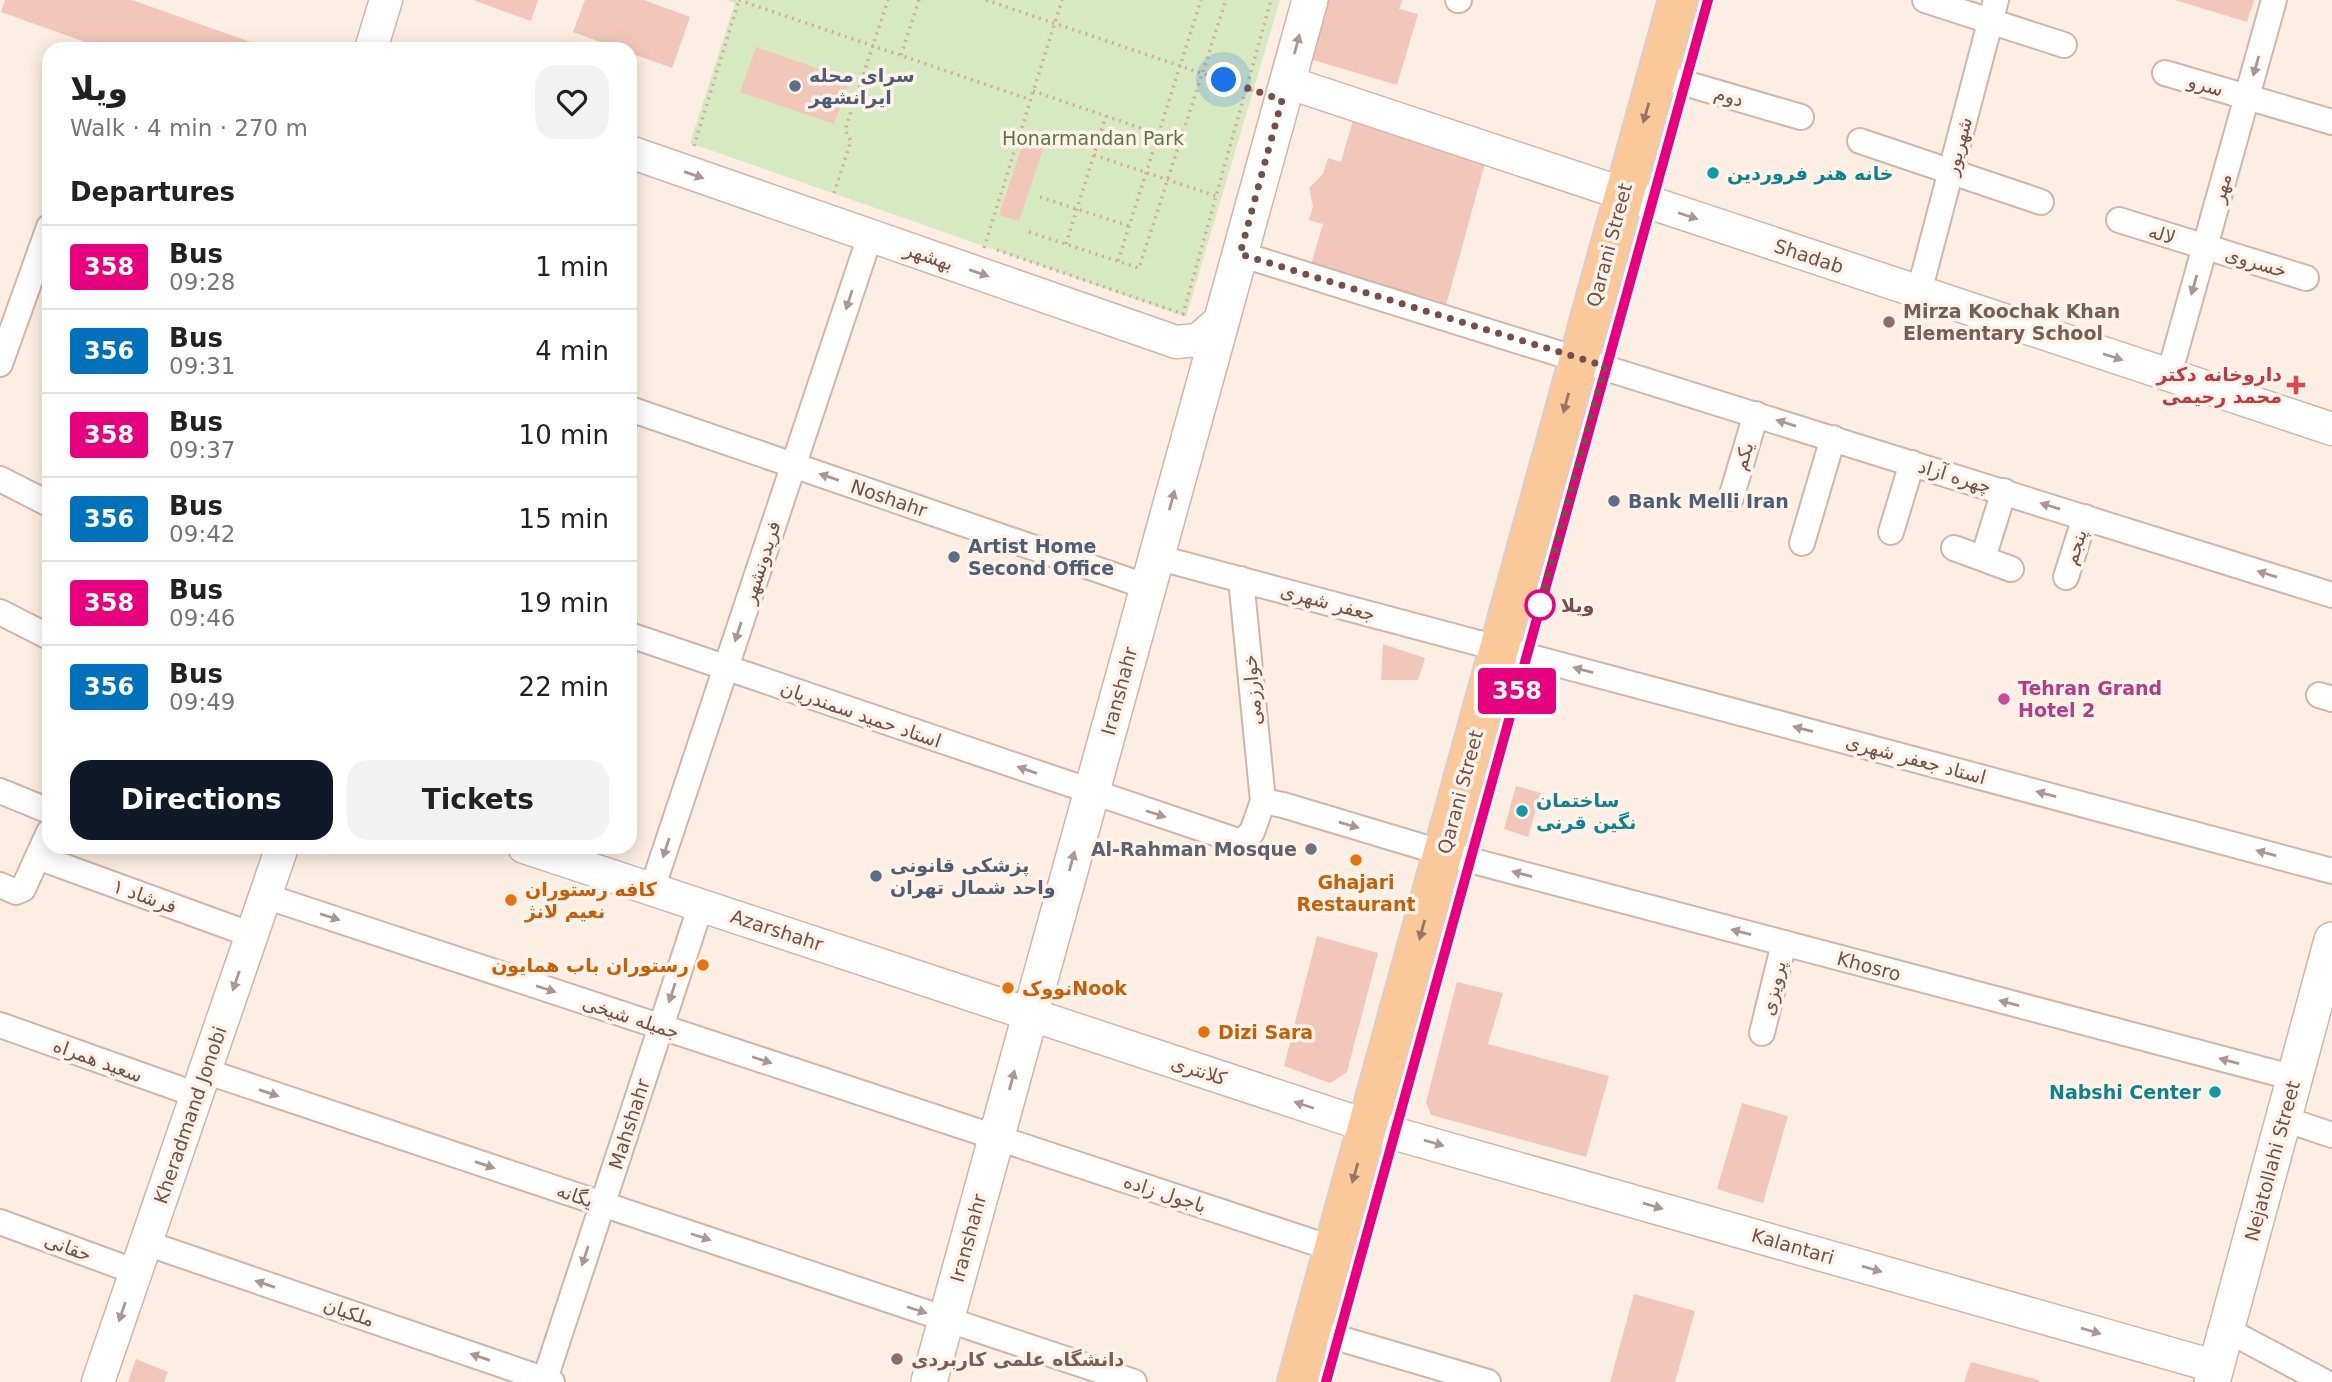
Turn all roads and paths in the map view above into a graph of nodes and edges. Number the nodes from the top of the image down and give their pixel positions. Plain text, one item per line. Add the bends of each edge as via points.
1 (386, 0) edge
2 (739, 0) edge
3 (888, 0) edge
4 (919, 0) edge
5 (986, 0) edge
6 (1062, 0) edge
7 (1201, 0) edge
8 (1226, 0) edge
9 (1271, 0) edge
10 (1310, 0) edge
11 (1678, 0) edge
12 (1708, 0) edge
13 (1925, 0) edge
14 (2274, 0) edge
15 (1993, 11) edge
16 (1055, 23) junction
17 (370, 42) edge
18 (2064, 45) dead end
19 (873, 46) junction
20 (900, 55) junction
21 (1180, 66) junction
22 (1202, 73) junction
23 (2165, 73) dead end
24 (1671, 79) junction
25 (1247, 88) junction
26 (1033, 91) junction
27 (1285, 91) junction
28 (2247, 97) junction
29 (1031, 100) junction
30 (1106, 116) junction
31 (1801, 117) dead end
32 (2332, 122) edge
33 (1158, 134) junction
34 (1860, 141) dead end
35 (637, 154) edge
36 (1094, 155) junction
37 (686, 172) junction
38 (1951, 172) junction
39 (1146, 173) junction
40 (1168, 180) junction
41 (834, 193) dead end
42 (1216, 196) junction
43 (1040, 197) dead end
44 (1637, 199) junction
45 (2041, 202) dead end
46 (1077, 209) junction
47 (2119, 220) dead end
48 (1129, 226) junction
49 (1029, 232) dead end
50 (870, 236) junction
51 (1066, 244) junction
52 (42, 247) edge
53 (2205, 247) junction
54 (1240, 254) junction
55 (1118, 261) junction
56 (976, 272) junction
57 (2306, 278) dead end
58 (1919, 292) junction
59 (1183, 314) dead end
60 (1222, 319) junction
61 (1592, 362) junction
62 (0, 364) edge
63 (2169, 375) junction
64 (637, 411) edge
65 (1756, 414) junction
66 (2332, 429) edge
67 (1833, 438) junction
68 (1912, 463) junction
69 (794, 465) junction
70 (0, 479) edge
71 (2004, 491) junction
72 (1731, 498) dead end
73 (42, 500) edge
74 (2085, 517) junction
75 (1891, 533) dead end
76 (1802, 543) dead end
77 (1954, 548) dead end
78 (1983, 558) junction
79 (2011, 569) dead end
80 (1152, 572) junction
81 (2066, 577) dead end
82 (1241, 579) junction
83 (2332, 595) edge
84 (0, 612) edge
85 (42, 633) edge
86 (637, 637) edge
87 (1513, 651) junction
88 (726, 668) junction
89 (0, 791) edge
90 (1091, 792) junction
91 (1263, 801) junction
92 (42, 808) edge
93 (42, 848) edge
94 (280, 854) edge
95 (545, 854) edge
96 (1456, 856) junction
97 (38, 857) junction
98 (2332, 871) edge
99 (0, 885) edge
100 (652, 889) junction
101 (265, 896) junction
102 (701, 905) junction
103 (252, 935) junction
104 (2332, 940) edge
105 (1784, 943) junction
106 (2323, 1010) edge
107 (1030, 1014) junction
108 (0, 1026) edge
109 (661, 1027) junction
110 (1762, 1033) dead end
111 (2295, 1078) junction
112 (201, 1083) junction
113 (2284, 1119) junction
114 (1382, 1129) junction
115 (2332, 1135) edge
116 (996, 1137) junction
117 (602, 1205) junction
118 (0, 1222) edge
119 (1334, 1249) junction
120 (141, 1257) junction
121 (946, 1319) junction
122 (2227, 1330) junction
123 (1324, 1334) junction
124 (2215, 1375) edge
125 (547, 1381) edge
126 (98, 1382) edge
127 (929, 1382) edge
128 (1134, 1382) edge
129 (1297, 1382) edge
130 (1326, 1382) edge
131 (1488, 1382) edge
132 (2325, 1382) edge

1 - 17 street
2 - 19 path
2 - 37 path
3 - 19 path
4 - 20 path
5 - 16 path
6 - 16 path
7 - 21 path
8 - 22 path
9 - 25 path
27 -> 10 main road, Iranshahr
11 - 24 main road, Qarani Street
12 - 24 lane
13 - 15 street
14 -> 28 street, مهر
15 - 18 street
15 - 38 street, شهریور
16 - 21 path
16 - 26 path
19 - 20 path
19 - 41 path via 845,130 851,141
20 - 29 path
21 - 22 path
21 - 33 path
22 - 25 path
22 - 40 path
23 - 28 street, سرو
24 - 31 street, دوم
24 - 44 main road, Qarani Street
25 - 27 path
25 - 42 path
26 - 29 path
26 - 30 path
27 - 44 street, Shadab
27 - 54 main road, Iranshahr
28 - 32 street, سرو
28 - 53 street, مهر
29 - 56 path
30 - 33 path
30 - 36 path
33 - 39 path
34 - 38 street
35 - 37 street, بهشهر
36 - 39 path
36 - 46 path
37 -> 50 street, بهشهر
38 - 45 street
38 - 58 street, شهریور
39 - 40 path
39 - 48 path
40 - 42 path
40 - 55 path via 1139,268
42 - 59 path
43 - 46 path
44 -> 58 street, Shadab
44 - 61 main road, Qarani Street
46 - 48 path
46 - 51 path
47 - 53 street, لاله
48 - 55 path
49 - 51 path
50 - 56 street, بهشهر
50 -> 69 street, فریدونشهر
51 - 55 path
52 - 62 street
53 - 57 street, خسروی
53 -> 63 street, مهر
54 - 60 main road, Iranshahr
54 - 61 street, چهره آزاد
56 -> 60 street, بهشهر via 1175,342 1198,340
58 -> 63 street, Shadab
80 -> 60 main road, Iranshahr
61 - 65 street, چهره آزاد
61 - 87 main road, Qarani Street
63 - 66 street, Shadab
64 - 69 street, Noshahr
67 -> 65 street, چهره آزاد
65 - 72 street, یکم
67 - 68 street, چهره آزاد
67 - 76 street
68 - 71 street, چهره آزاد
68 - 75 street
80 -> 69 street, Noshahr
69 -> 88 street, فریدونشهر
70 - 73 street
74 -> 71 street, چهره آزاد
71 - 78 street
74 - 81 street, پنجم
83 -> 74 street, چهره آزاد
77 - 78 street
78 - 79 street
80 - 82 street, جعفر شهری
80 - 90 main road, Iranshahr
82 - 87 street, جعفر شهری
82 - 91 street, خوارزمی
84 - 85 street
86 - 88 street, استاد حمید سمندریان
87 - 96 main road, Qarani Street
98 -> 87 street, استاد جعفر شهری
90 -> 88 street, استاد حمید سمندریان
88 -> 100 street, فریدونشهر
89 - 92 street
90 -> 91 street, استاد حمید سمندریان via 1241,842 1252,832
107 -> 90 main road, Iranshahr
91 -> 96 street, Khosro
93 - 97 street
94 - 101 street, Kheradmand Jonobi
95 - 100 street, Azarshahr
105 -> 96 street, Khosro
96 - 114 main road, Qarani Street
97 - 99 street via 23,889 16,892
97 - 103 street, فرشاد ۱
100 - 102 street, Azarshahr
101 - 103 street, Kheradmand Jonobi
101 -> 109 street, جمیله شیخی
102 - 107 street, Azarshahr
102 -> 109 street, Mahshahr
103 -> 112 street, Kheradmand Jonobi
104 - 106 main road, Nejatollahi Street
105 - 110 street, پرویزی
111 -> 105 street, Khosro
106 - 111 main road, Nejatollahi Street
114 -> 107 street, کلانتری
116 -> 107 main road, Iranshahr
108 - 112 street, سعید همراه
109 -> 116 street, جمیله شیخی
109 - 117 street, Mahshahr
111 - 113 main road, Nejatollahi Street
112 -> 117 street, یگانه
112 - 120 street, Kheradmand Jonobi
113 - 115 street
113 - 122 main road, Nejatollahi Street
114 -> 119 main road, Qarani Street
114 - 123 lane
114 -> 124 street, Kalantari
116 - 119 street, باجول زاده
116 - 121 main road, Iranshahr
117 -> 121 street, یگانه
117 -> 125 street, Mahshahr
118 - 120 street, حقانی
119 - 123 main road, Qarani Street
125 -> 120 street, ملکیان
120 -> 126 street, Kheradmand Jonobi
121 - 127 main road, Iranshahr
121 - 128 street, یگانه
122 - 124 main road, Nejatollahi Street
122 - 132 street
123 - 129 main road, Qarani Street
123 - 130 lane
123 - 131 street

